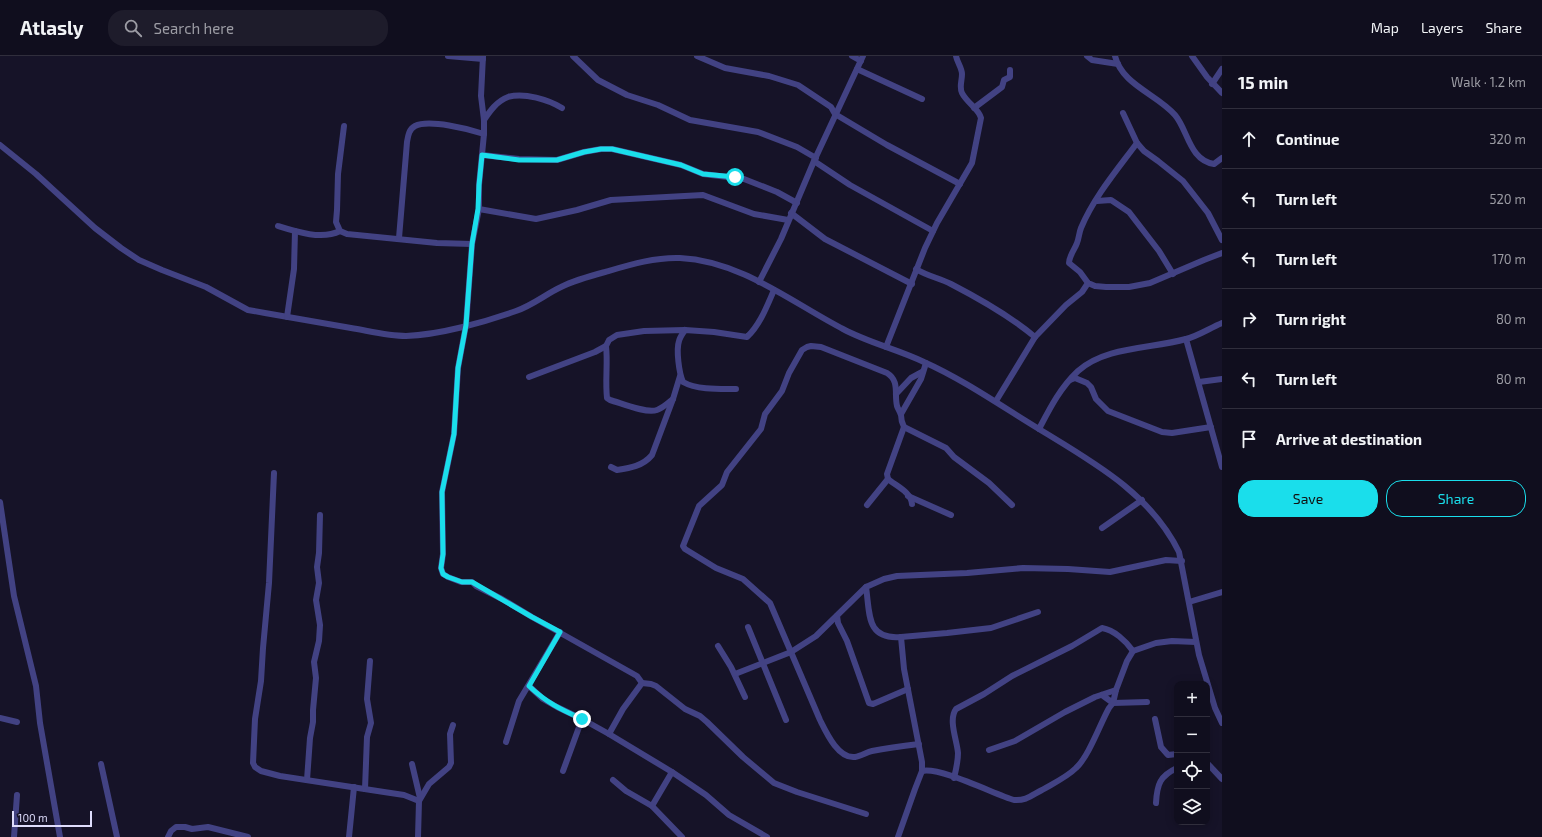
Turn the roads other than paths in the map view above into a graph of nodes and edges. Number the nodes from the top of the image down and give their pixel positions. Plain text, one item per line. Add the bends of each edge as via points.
1 (448, 56) edge
2 (573, 56) edge
3 (696, 56) edge
4 (852, 56) edge
5 (956, 56) edge
6 (1087, 56) edge
7 (1115, 56) edge
8 (1192, 56) edge
9 (483, 57) edge
10 (862, 58) edge
11 (1118, 64) junction
12 (857, 69) junction
13 (1222, 69) edge
14 (1010, 70) dead end
15 (1212, 84) junction
16 (1222, 93) edge
17 (922, 99) dead end
18 (562, 108) dead end
19 (974, 108) junction
20 (1123, 113) dead end
21 (835, 114) junction
22 (484, 120) junction
23 (344, 126) dead end
24 (484, 134) junction
25 (1137, 144) junction
26 (0, 145) edge
27 (482, 155) junction
28 (1222, 158) edge
29 (815, 160) junction
30 (960, 184) junction
31 (1097, 201) junction
32 (797, 203) junction
33 (478, 209) junction
34 (791, 213) junction
35 (788, 220) junction
36 (278, 226) dead end
37 (295, 231) junction
38 (340, 231) junction
39 (933, 231) junction
40 (399, 238) junction
41 (1222, 240) edge
42 (472, 244) junction
43 (1222, 254) edge
44 (916, 269) junction
45 (1173, 274) junction
46 (759, 282) junction
47 (1088, 283) junction
48 (912, 284) junction
49 (774, 290) junction
50 (287, 317) junction
51 (1222, 323) edge
52 (466, 325) junction
53 (685, 330) junction
54 (1035, 337) junction
55 (1186, 339) junction
56 (606, 346) junction
57 (886, 347) junction
58 (926, 363) junction
59 (922, 372) junction
60 (680, 376) junction
61 (529, 377) dead end
62 (1222, 379) edge
63 (1069, 381) junction
64 (1199, 382) junction
65 (736, 389) dead end
66 (896, 394) junction
67 (673, 399) junction
68 (996, 402) junction
69 (901, 414) junction
70 (904, 427) junction
71 (1210, 427) junction
72 (1039, 429) junction
73 (611, 466) dead end
74 (1222, 467) edge
75 (274, 472) dead end
76 (888, 479) junction
77 (908, 496) junction
78 (1142, 500) junction
79 (0, 502) edge
80 (912, 504) dead end
81 (867, 505) dead end
82 (1012, 505) dead end
83 (320, 515) dead end
84 (951, 515) dead end
85 (1102, 528) dead end
86 (1182, 561) junction
87 (866, 587) junction
88 (1222, 592) edge
89 (1189, 602) junction
90 (1038, 612) dead end
91 (837, 616) junction
92 (748, 627) dead end
93 (560, 632) junction
94 (901, 637) junction
95 (1196, 642) junction
96 (718, 646) dead end
97 (1134, 651) junction
98 (791, 652) junction
99 (370, 661) dead end
100 (763, 662) junction
101 (735, 674) junction
102 (642, 683) junction
103 (529, 686) junction
104 (908, 688) junction
105 (1116, 690) junction
106 (1102, 695) junction
107 (745, 697) dead end
108 (1113, 702) junction
109 (1147, 702) dead end
110 (0, 718) edge
111 (582, 719) junction
112 (1155, 719) dead end
113 (786, 720) dead end
114 (17, 722) dead end
115 (1222, 723) edge
116 (453, 725) dead end
117 (608, 734) junction
118 (506, 742) dead end
119 (919, 744) junction
120 (989, 750) dead end
121 (1174, 754) edge
122 (101, 764) dead end
123 (412, 764) dead end
124 (1210, 766) edge
125 (1174, 770) edge
126 (562, 771) dead end
127 (922, 771) junction
128 (672, 772) junction
129 (954, 778) junction
130 (1222, 779) edge
131 (307, 780) junction
132 (613, 780) dead end
133 (354, 787) junction
134 (365, 789) junction
135 (18, 795) dead end
136 (420, 799) junction
137 (1156, 802) dead end
138 (652, 806) junction
139 (866, 814) dead end
140 (14, 837) edge
141 (60, 837) edge
142 (117, 837) edge
143 (168, 837) edge
144 (248, 837) edge
145 (349, 837) edge
146 (418, 837) edge
147 (682, 837) edge
148 (767, 837) edge
149 (898, 837) edge

1 - 9 street
2 - 29 street via 598,80 627,95 658,105 690,120 758,132 797,147
3 - 21 street via 725,68 769,76 798,85 831,107
4 - 10 street
5 - 19 street via 962,74 963,94
6 - 11 street via 1092,60
7 - 11 street
8 - 15 street
9 - 22 street via 481,96
10 - 12 street
11 - 28 street via 1126,77 1177,117 1191,146 1201,158 1214,164
12 - 17 street
12 - 21 street
13 - 15 street
14 - 19 street via 1010,77 1004,80 1002,87
15 - 16 street
18 - 22 street via 553,102 532,97 508,97 490,110
19 - 30 street via 981,118 975,153
20 - 25 street
21 - 29 street
21 - 30 street
22 - 24 street
23 - 38 street via 336,210 336,222
24 - 27 street
24 - 40 street via 469,129 423,124 411,129 407,142
25 - 31 street
25 - 41 street via 1183,181 1208,213
26 - 50 street via 95,228 139,260 206,287 248,310
27 - 32 street via 519,160 557,160 584,152 612,149 681,165 703,174 744,178
27 - 33 street
29 - 32 street
29 - 39 street via 850,185
30 - 39 street
31 - 45 street via 1111,200 1129,212
31 - 47 street via 1080,230 1077,244 1069,260 1071,266 1080,272
32 - 34 street
33 - 35 street via 536,219 611,200 703,195 754,214
33 - 42 street
34 - 35 street
34 - 48 street via 825,239
35 - 46 street
36 - 37 street
37 - 38 street via 315,234 333,234
37 - 50 street via 294,268
38 - 40 street via 347,234
39 - 44 street
40 - 42 street
42 - 52 street
43 - 45 street
44 - 48 street
44 - 54 street via 1003,313
45 - 47 street via 1150,283 1129,287 1095,286
46 - 49 street
46 - 52 street via 720,264 679,258 655,260 588,277 564,286 518,310
47 - 54 street via 1082,292
48 - 57 street
49 - 53 street via 763,314 747,337
49 - 57 street via 844,330
50 - 52 street via 405,336 444,331
51 - 55 street
52 - 93 street via 458,368 454,434 442,492 441,568 443,574 448,577 462,582 472,582
53 - 56 street via 644,331 617,335 609,340
53 - 60 street via 678,342
54 - 68 street
55 - 63 street via 1110,354 1091,362
55 - 64 street
56 - 61 street
56 - 67 street via 607,398 647,411 659,410
57 - 58 street
58 - 59 street
58 - 68 street
59 - 66 street via 911,378
59 - 69 street via 921,379
60 - 65 street via 683,382 688,384
60 - 67 street
62 - 64 street
63 - 71 street via 1075,378 1087,383 1096,399 1108,411 1162,432 1172,433
63 - 72 street
64 - 71 street
66 - 69 street
66 - 98 street via 895,382 887,373 821,347 807,347 802,350 782,391 765,414 758,433 727,472 722,485 699,506 683,546 716,568 743,578 766,599
67 - 73 street via 648,460 636,466 617,470
68 - 72 street
69 - 70 street via 900,419
70 - 76 street via 887,474
70 - 82 street via 946,448
71 - 74 street
72 - 78 street via 1113,476
75 - 131 street via 270,583 255,719 253,763 261,771
76 - 77 street
76 - 81 street
77 - 80 street
77 - 84 street
78 - 85 street
78 - 86 street via 1173,540
79 - 141 street via 14,596 36,686
83 - 131 street via 319,583 316,600 320,625 314,662 314,722 310,738
86 - 87 street via 1166,560 1110,572 1023,568 897,576
86 - 89 street
87 - 91 street
87 - 94 street via 874,628 882,636
88 - 89 street
89 - 95 street
90 - 94 street via 986,629
91 - 98 street via 820,633
91 - 104 street via 869,703 872,704
92 - 100 street
93 - 102 street via 632,672
93 - 103 street
94 - 104 street
95 - 97 street via 1156,643
95 - 115 street via 1208,688
96 - 101 street
97 - 105 street via 1127,661
97 - 129 street via 1120,637 1102,628 956,710 952,721 958,753
98 - 100 street
98 - 119 street via 830,738 844,754 854,757
99 - 134 street via 367,698 371,723 366,737
100 - 101 street
100 - 113 street
101 - 107 street
102 - 117 street
102 - 139 street via 656,686 685,709 700,716 774,783
103 - 111 street via 543,699
103 - 118 street via 519,701
104 - 119 street
105 - 106 street
105 - 108 street
106 - 108 street
106 - 120 street via 1065,712 1015,741
108 - 109 street
108 - 129 street via 1077,768 1029,798 1014,800
110 - 114 street
111 - 117 street
111 - 126 street
112 - 121 street via 1161,747 1168,755
116 - 136 street via 450,734 451,763 429,784
117 - 128 street
119 - 127 street
122 - 142 street
123 - 136 street
124 - 130 street
125 - 137 street via 1161,780
127 - 129 street via 929,770
127 - 149 street
128 - 138 street
128 - 148 street via 706,795 729,815
131 - 133 street
132 - 138 street
133 - 134 street
133 - 145 street
134 - 136 street
135 - 140 street
136 - 146 street
138 - 147 street
143 - 144 street via 176,827 208,827

